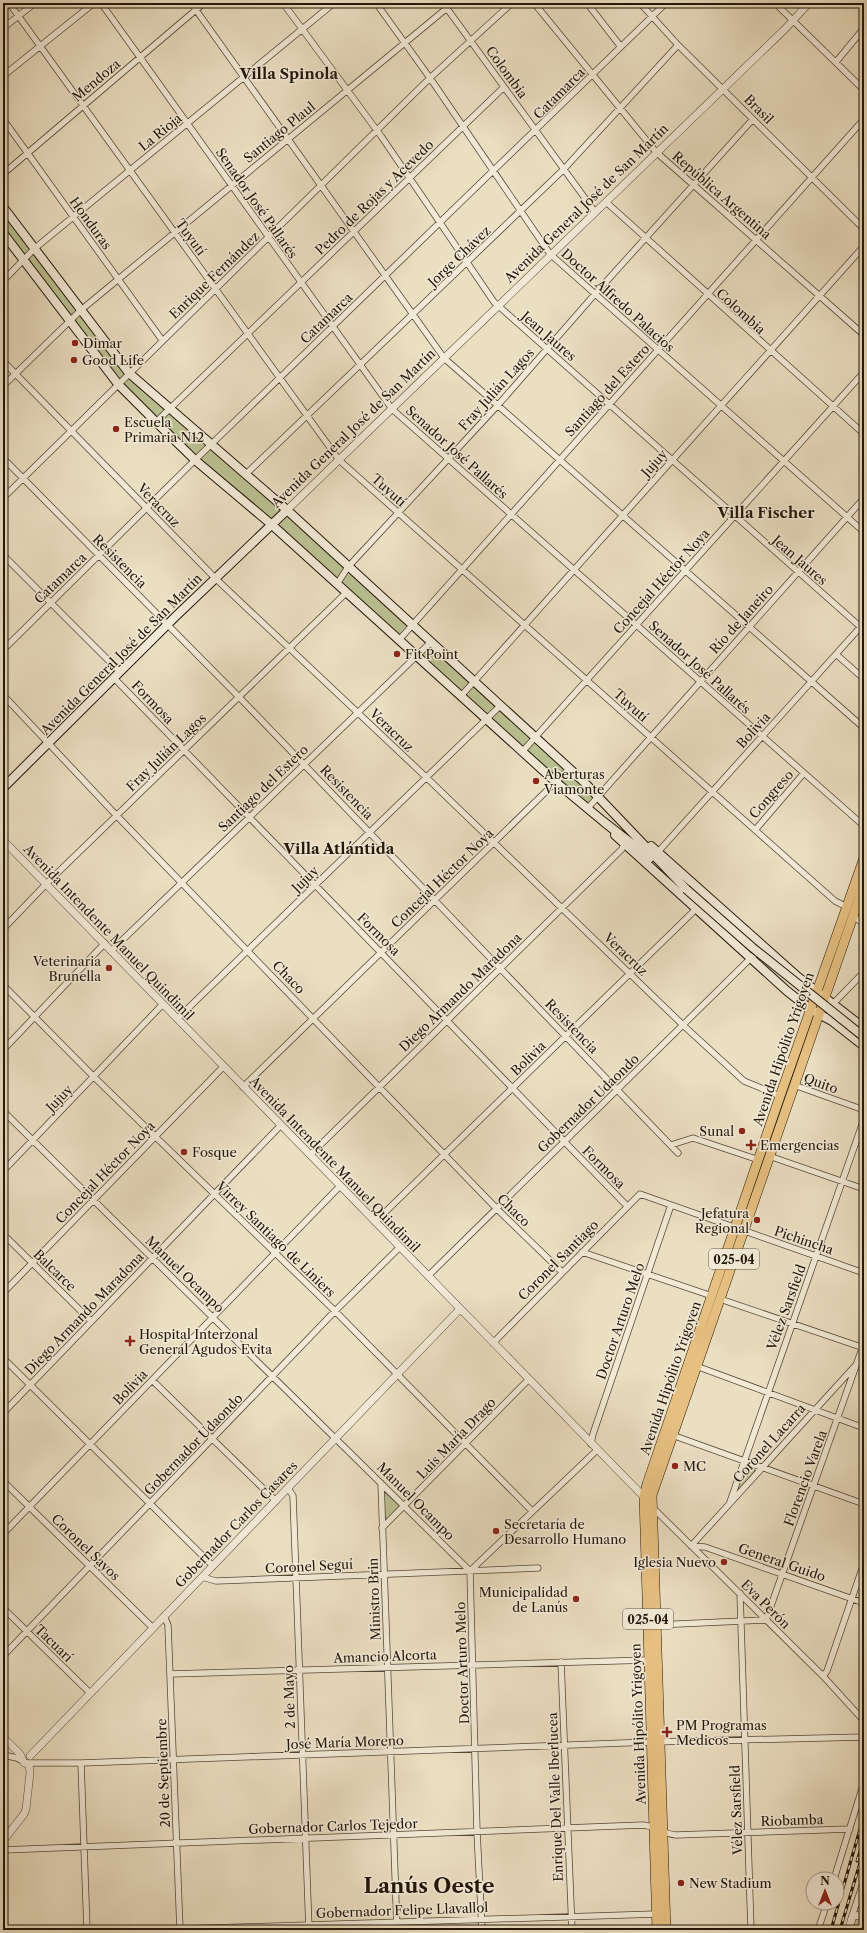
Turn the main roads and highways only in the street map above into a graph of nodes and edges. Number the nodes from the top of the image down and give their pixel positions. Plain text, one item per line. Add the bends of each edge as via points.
1 (3, 208) edge
2 (3, 233) edge
3 (287, 510) junction
4 (271, 524) junction
5 (3, 788) edge
6 (604, 822) junction
7 (629, 828) junction
8 (864, 858) edge
9 (673, 876) junction
10 (864, 885) edge
11 (821, 994) junction
12 (814, 1011) junction
13 (864, 1028) edge
14 (864, 1037) edge
15 (864, 1046) edge
16 (740, 1229) junction
17 (716, 1297) junction
18 (656, 1742) junction
19 (657, 1930) edge
20 (666, 1930) edge

1 - 3 main road via 129,373
2 - 4 main road via 118,384 195,460
3 - 4 main road, Avenida General José de San Martín
3 - 7 main road via 570,769
4 - 5 main road, Avenida General José de San Martín
4 - 6 main road via 522,752
6 - 9 main road
6 - 12 main road via 624,844 696,909
7 - 9 main road
7 - 11 main road
8 - 11 main road, Avenida Hipólito Yrigoyen / 025-04
9 - 14 main road, bridge via 753,948
10 - 11 main road, Avenida Hipólito Yrigoyen / 025-04
11 - 12 main road, Avenida Hipólito Yrigoyen / 025-04
11 - 13 main road
12 - 15 main road via 832,1021
12 - 16 main road, Avenida Hipólito Yrigoyen / 025-04 via 780,1096
12 - 16 main road, Avenida Hipólito Yrigoyen / 025-04 via 794,1085
16 - 17 main road, Avenida Hipólito Yrigoyen / 025-04
17 - 18 main road, Avenida Hipólito Yrigoyen / 025-04 via 696,1366 654,1487 651,1505 656,1625
17 - 18 main road, Avenida Hipólito Yrigoyen / 025-04 via 646,1484 644,1496 649,1660
18 - 19 main road, Avenida Hipólito Yrigoyen / 025-04 via 654,1827
18 - 20 main road, Avenida Hipólito Yrigoyen / 025-04

